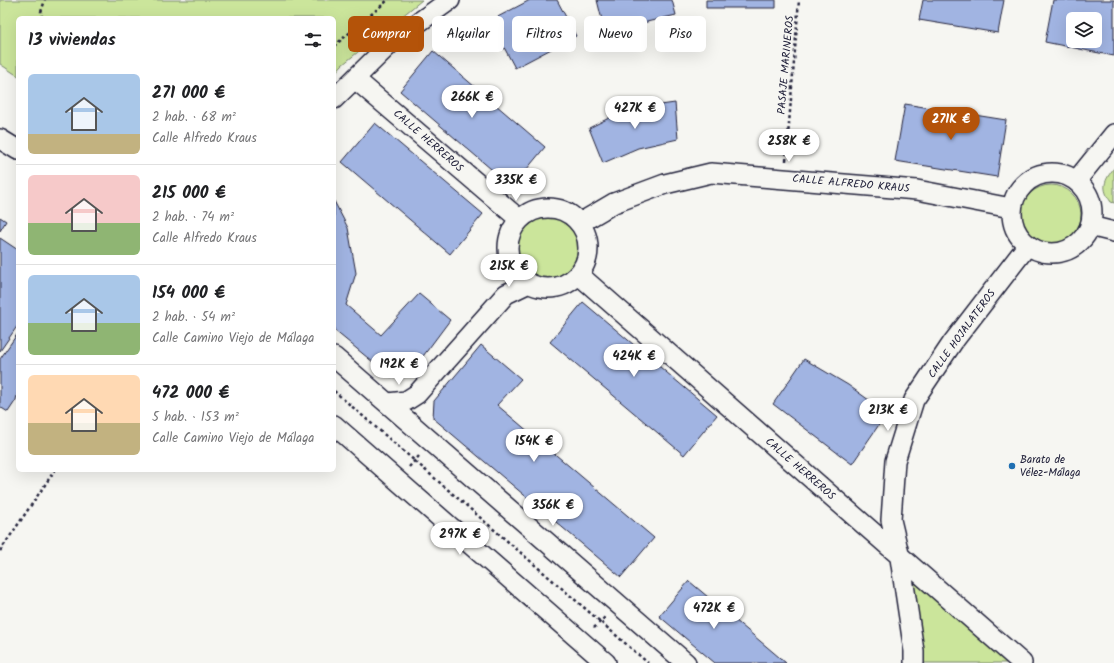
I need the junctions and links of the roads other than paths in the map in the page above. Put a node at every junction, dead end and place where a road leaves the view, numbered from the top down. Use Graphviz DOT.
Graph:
graph roads {
  1 [pos="450,0"];
  2 [pos="355,79"];
  3 [pos="336,97"];
  4 [pos="1114,134"];
  5 [pos="0,139"];
  6 [pos="16,149"];
  7 [pos="1076,181"];
  8 [pos="1011,208"];
  9 [pos="519,220"];
  10 [pos="580,223"];
  11 [pos="1090,226"];
  12 [pos="1114,232"];
  13 [pos="1027,246"];
  14 [pos="514,269"];
  15 [pos="578,274"];
  16 [pos="529,283"];
  17 [pos="506,294"];
  18 [pos="336,359"];
  19 [pos="417,394"];
  20 [pos="388,403"];
  21 [pos="336,427"];
  22 [pos="428,438"];
  23 [pos="900,558"];
  24 [pos="606,663"];
  25 [pos="686,663"];
  26 [pos="914,663"];
  27 [pos="1022,663"];
  1 -- 2 [label="street"];
  2 -- 3 [label="street"];
  2 -- 9 [label="street, CALLE HERREROS"];
  4 -- 7 [label="street"];
  5 -- 6 [label="street"];
  7 -- 8 [label="street"];
  7 -- 11 [label="street"];
  8 -- 10 [label="street, CALLE ALFREDO KRAUS"];
  8 -- 13 [label="street"];
  9 -- 10 [label="street"];
  9 -- 14 [label="street"];
  10 -- 15 [label="street"];
  11 -- 12 [label="street"];
  11 -- 13 [label="street"];
  13 -- 23 [label="street, CALLE HOJALATEROS"];
  14 -- 16 [label="street"];
  14 -- 17 [label="street"];
  15 -- 16 [label="street"];
  15 -- 23 [label="street, CALLE HERREROS"];
  16 -- 17 [label="street"];
  17 -- 19 [label="street"];
  18 -- 20 [label="street"];
  19 -- 20 [label="street"];
  19 -- 22 [label="street"];
  20 -- 22 [label="street"];
  21 -- 24 [label="street"];
  22 -- 25 [label="street"];
  23 -- 26 [label="street, CALLE HOJALATEROS"];
  23 -- 27 [label="street, CALLE HERREROS"];
}
